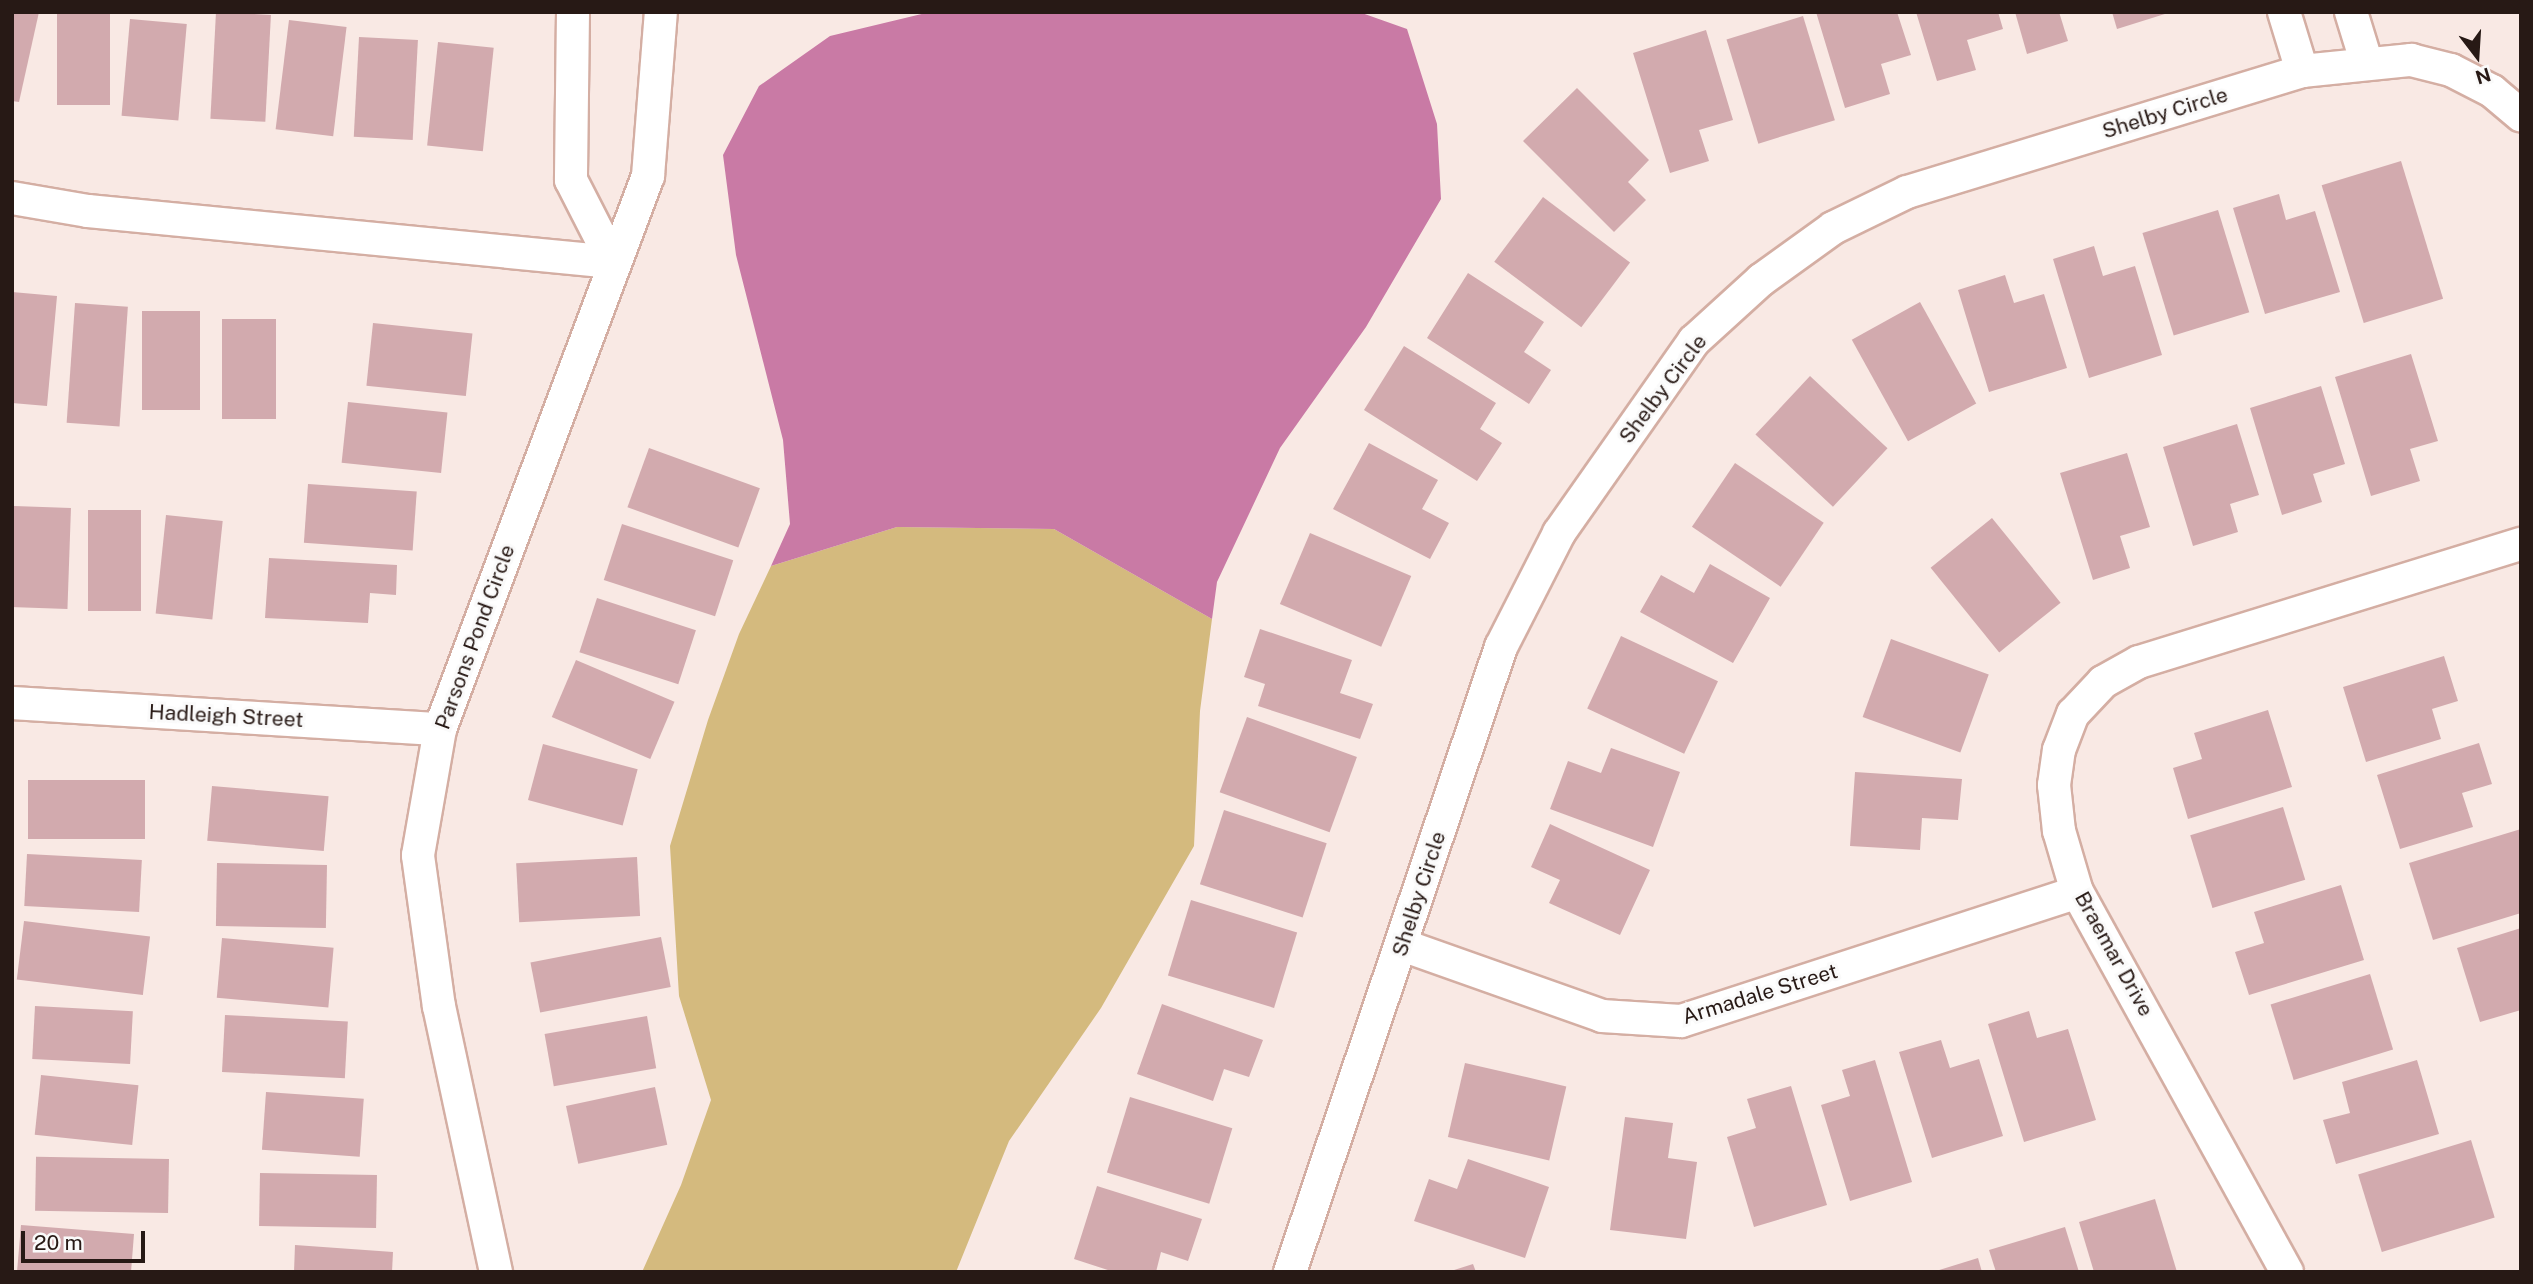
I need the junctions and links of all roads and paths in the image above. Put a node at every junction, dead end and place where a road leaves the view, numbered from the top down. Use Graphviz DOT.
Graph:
graph roads {
  1 [pos="573,12"];
  2 [pos="661,12"];
  3 [pos="2284,12"];
  4 [pos="2351,12"];
  5 [pos="2367,64"];
  6 [pos="2302,71"];
  7 [pos="2521,114"];
  8 [pos="12,198"];
  9 [pos="613,262"];
  10 [pos="2521,544"];
  11 [pos="12,703"];
  12 [pos="440,729"];
  13 [pos="2077,891"];
  14 [pos="1402,946"];
  15 [pos="496,1272"];
  16 [pos="1290,1272"];
  17 [pos="2287,1272"];
  1 -- 9 [label="street"];
  2 -- 9 [label="street, Parsons Pond Circle"];
  3 -- 6 [label="street"];
  4 -- 5 [label="street"];
  5 -- 6 [label="street, Shelby Circle"];
  5 -- 7 [label="street, Shelby Circle"];
  6 -- 14 [label="street, Shelby Circle"];
  8 -- 9 [label="street"];
  9 -- 12 [label="street, Parsons Pond Circle"];
  10 -- 13 [label="street, Braemar Drive"];
  11 -- 12 [label="street, Hadleigh Street"];
  12 -- 15 [label="street, Parsons Pond Circle"];
  13 -- 14 [label="street, Armadale Street"];
  13 -- 17 [label="street, Braemar Drive"];
  14 -- 16 [label="street, Shelby Circle"];
}
